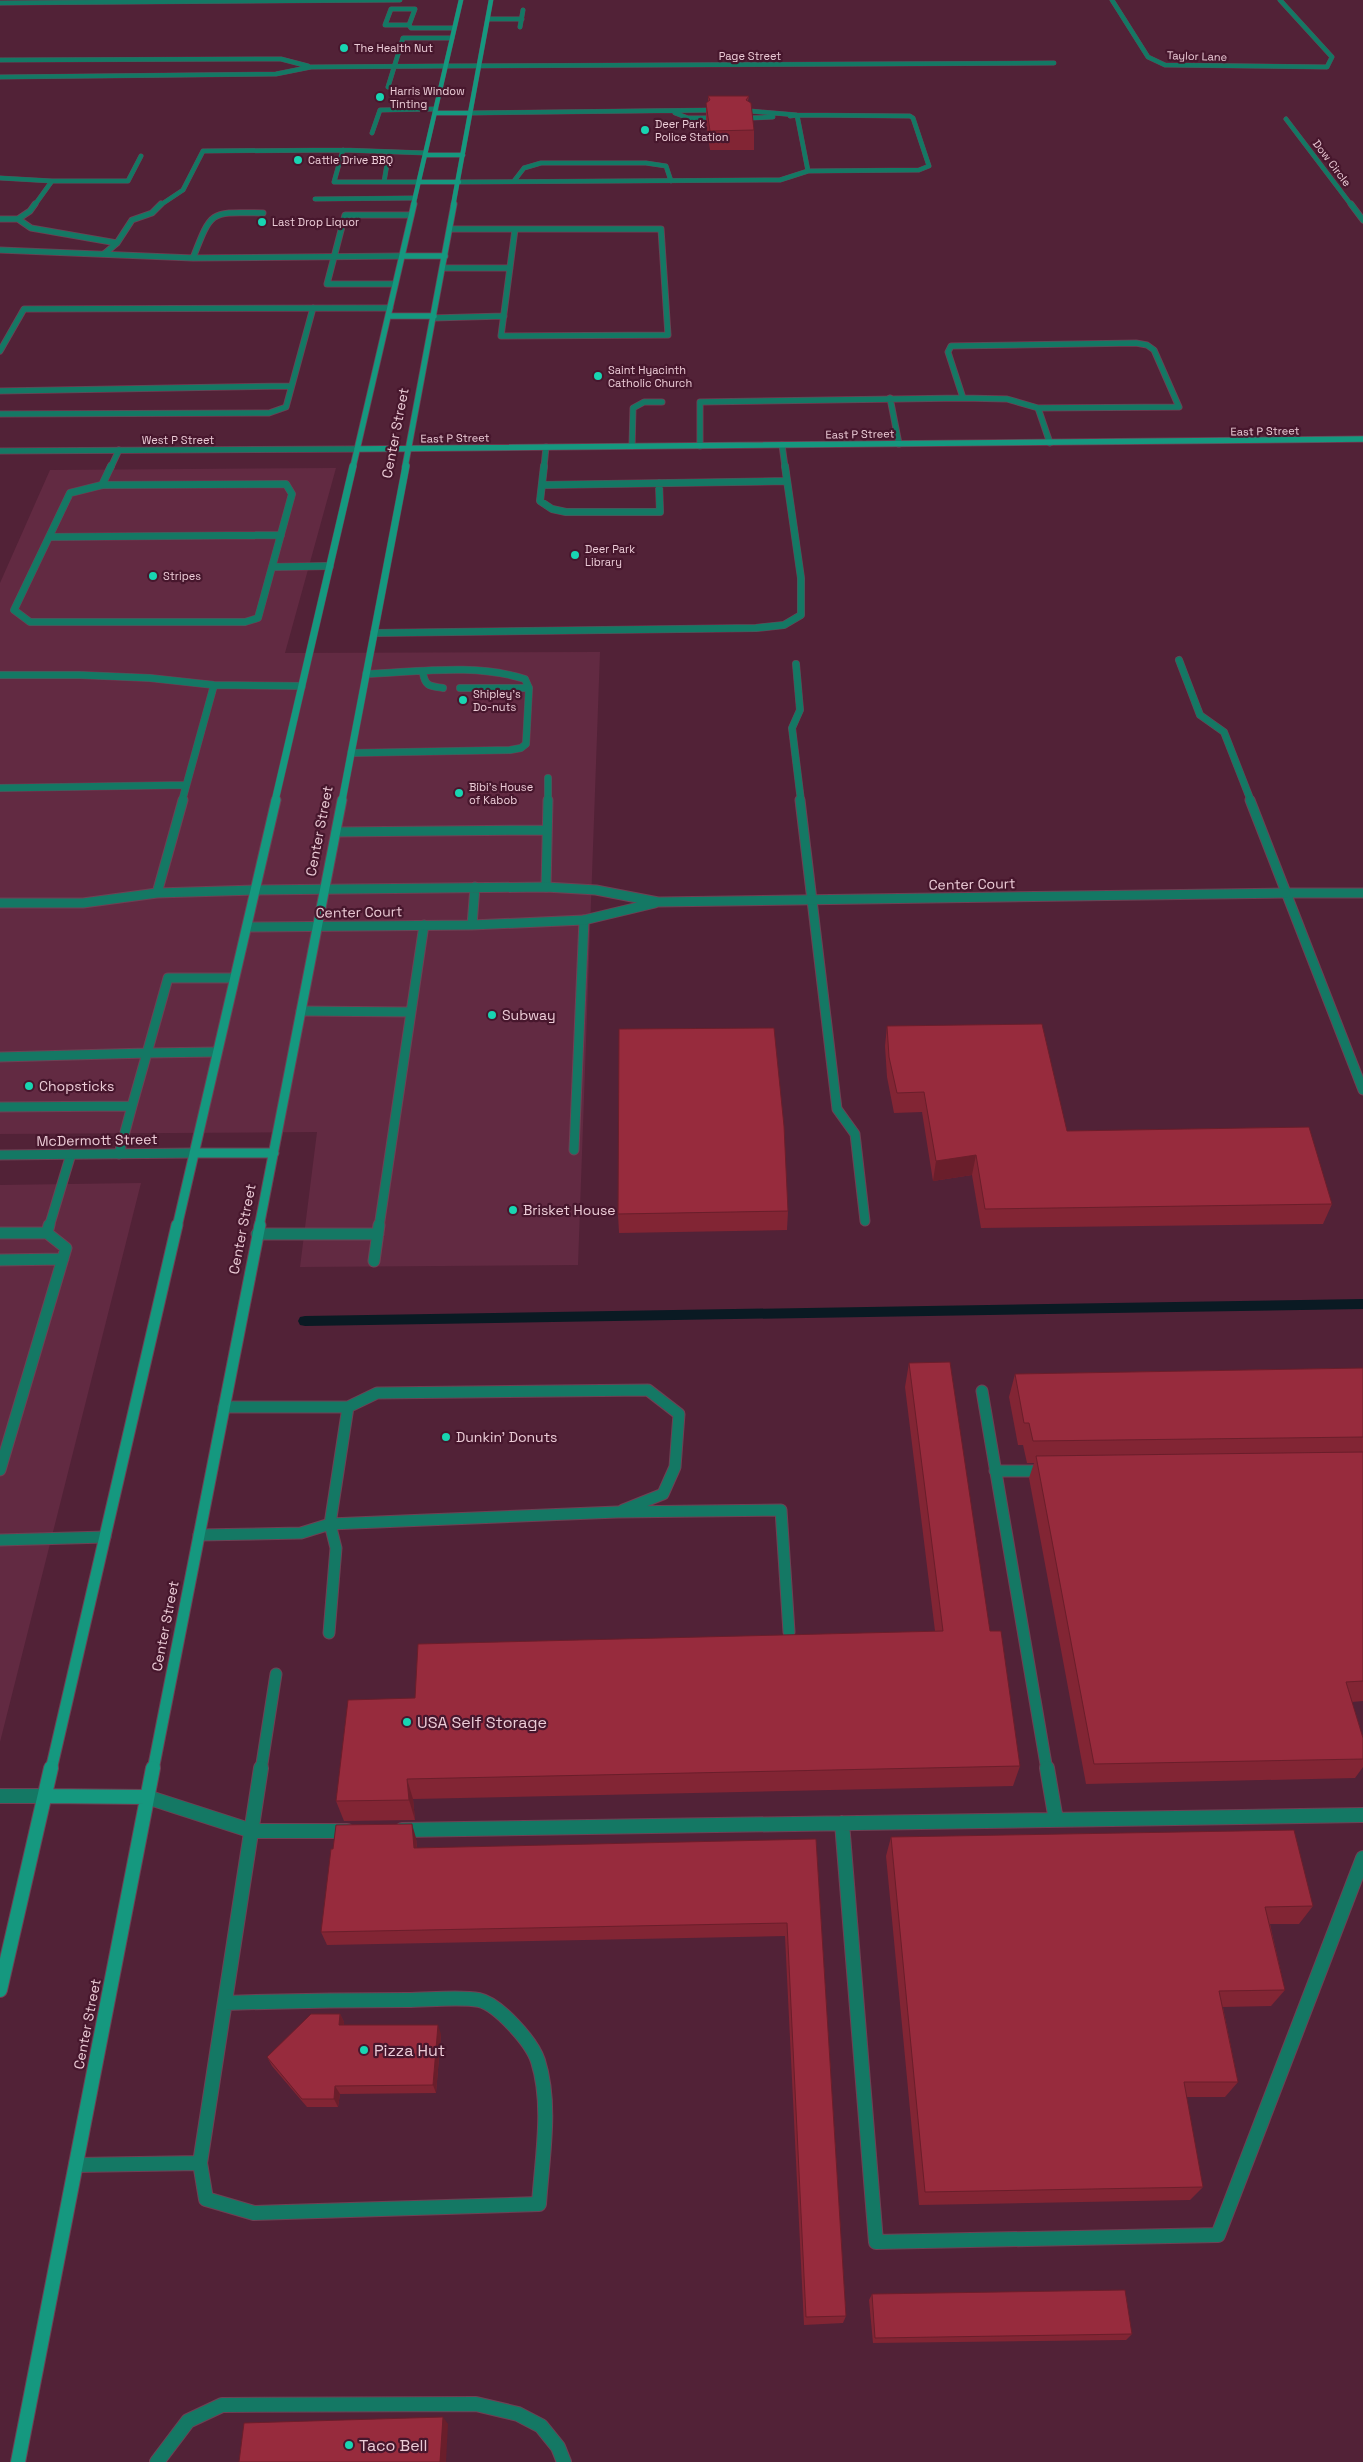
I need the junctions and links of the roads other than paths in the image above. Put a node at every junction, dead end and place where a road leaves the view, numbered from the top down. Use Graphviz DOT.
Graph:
graph roads {
  1 [pos="400,0"];
  2 [pos="461,0"];
  3 [pos="491,0"];
  4 [pos="1112,0"];
  5 [pos="1280,0"];
  6 [pos="0,3"];
  7 [pos="407,4"];
  8 [pos="404,9"];
  9 [pos="523,10"];
  10 [pos="488,19"];
  11 [pos="522,19"];
  12 [pos="409,26"];
  13 [pos="520,27"];
  14 [pos="454,28"];
  15 [pos="452,38"];
  16 [pos="0,60"];
  17 [pos="1054,63"];
  18 [pos="446,66"];
  19 [pos="478,66"];
  20 [pos="311,67"];
  21 [pos="394,67"];
  22 [pos="0,77"];
  23 [pos="388,87"];
  24 [pos="726,110"];
  25 [pos="735,110"];
  26 [pos="435,111"];
  27 [pos="670,111"];
  28 [pos="470,112"];
  29 [pos="797,115"];
  30 [pos="706,118"];
  31 [pos="750,118"];
  32 [pos="1286,119"];
  33 [pos="372,133"];
  34 [pos="343,150"];
  35 [pos="389,152"];
  36 [pos="425,154"];
  37 [pos="463,155"];
  38 [pos="141,156"];
  39 [pos="808,171"];
  40 [pos="0,178"];
  41 [pos="52,181"];
  42 [pos="514,181"];
  43 [pos="670,181"];
  44 [pos="384,182"];
  45 [pos="419,182"];
  46 [pos="458,182"];
  47 [pos="415,198"];
  48 [pos="315,199"];
  49 [pos="263,213"];
  50 [pos="412,215"];
  51 [pos="0,219"];
  52 [pos="18,219"];
  53 [pos="1363,220"];
  54 [pos="450,229"];
  55 [pos="515,229"];
  56 [pos="117,242"];
  57 [pos="0,250"];
  58 [pos="104,254"];
  59 [pos="402,256"];
  60 [pos="445,256"];
  61 [pos="333,257"];
  62 [pos="193,258"];
  63 [pos="443,268"];
  64 [pos="510,268"];
  65 [pos="395,284"];
  66 [pos="313,308"];
  67 [pos="390,308"];
  68 [pos="388,316"];
  69 [pos="504,316"];
  70 [pos="434,317"];
  71 [pos="0,352"];
  72 [pos="290,386"];
  73 [pos="0,391"];
  74 [pos="890,398"];
  75 [pos="964,398"];
  76 [pos="662,402"];
  77 [pos="691,402"];
  78 [pos="700,402"];
  79 [pos="1038,408"];
  80 [pos="0,414"];
  81 [pos="1363,439"];
  82 [pos="1050,442"];
  83 [pos="899,444"];
  84 [pos="782,445"];
  85 [pos="632,446"];
  86 [pos="700,446"];
  87 [pos="546,447"];
  88 [pos="357,448"];
  89 [pos="409,448"];
  90 [pos="118,450"];
  91 [pos="0,451"];
  92 [pos="787,481"];
  93 [pos="659,483"];
  94 [pos="542,484"];
  95 [pos="102,485"];
  96 [pos="281,535"];
  97 [pos="48,537"];
  98 [pos="272,566"];
  99 [pos="330,566"];
  100 [pos="374,633"];
  101 [pos="1179,660"];
  102 [pos="796,664"];
  103 [pos="423,673"];
  104 [pos="366,674"];
  105 [pos="0,675"];
  106 [pos="214,686"];
  107 [pos="302,686"];
  108 [pos="443,688"];
  109 [pos="460,688"];
  110 [pos="529,688"];
  111 [pos="351,753"];
  112 [pos="548,778"];
  113 [pos="186,785"];
  114 [pos="0,788"];
  115 [pos="547,830"];
  116 [pos="336,832"];
  117 [pos="475,887"];
  118 [pos="546,887"];
  119 [pos="324,889"];
  120 [pos="255,890"];
  121 [pos="157,893"];
  122 [pos="1363,893"];
  123 [pos="1286,894"];
  124 [pos="812,900"];
  125 [pos="658,902"];
  126 [pos="0,903"];
  127 [pos="584,920"];
  128 [pos="472,924"];
  129 [pos="424,925"];
  130 [pos="318,926"];
  131 [pos="246,927"];
  132 [pos="234,978"];
  133 [pos="301,1011"];
  134 [pos="411,1012"];
  135 [pos="217,1052"];
  136 [pos="147,1053"];
  137 [pos="0,1057"];
  138 [pos="1363,1090"];
  139 [pos="132,1106"];
  140 [pos="0,1107"];
  141 [pos="574,1150"];
  142 [pos="194,1153"];
  143 [pos="274,1153"];
  144 [pos="71,1154"];
  145 [pos="119,1154"];
  146 [pos="0,1155"];
  147 [pos="865,1221"];
  148 [pos="0,1233"];
  149 [pos="47,1233"];
  150 [pos="258,1234"];
  151 [pos="378,1234"];
  152 [pos="62,1259"];
  153 [pos="0,1260"];
  154 [pos="374,1261"];
  155 [pos="982,1391"];
  156 [pos="224,1408"];
  157 [pos="348,1408"];
  158 [pos="0,1470"];
  159 [pos="1055,1470"];
  160 [pos="995,1471"];
  161 [pos="617,1512"];
  162 [pos="330,1524"];
  163 [pos="199,1535"];
  164 [pos="105,1537"];
  165 [pos="0,1540"];
  166 [pos="789,1632"];
  167 [pos="329,1633"];
  168 [pos="276,1674"];
  169 [pos="0,1796"];
  170 [pos="45,1796"];
  171 [pos="148,1797"];
  172 [pos="1363,1815"];
  173 [pos="1056,1820"];
  174 [pos="842,1823"];
  175 [pos="390,1830"];
  176 [pos="252,1831"];
  177 [pos="361,1831"];
  178 [pos="1363,1858"];
  179 [pos="0,1990"];
  180 [pos="225,2003"];
  181 [pos="200,2163"];
  182 [pos="76,2165"];
  183 [pos="18,2462"];
  184 [pos="157,2462"];
  185 [pos="564,2462"];
  1 -- 6 [label="street"];
  2 -- 14 [label="main road"];
  3 -- 10 [label="main road, Center Street"];
  4 -- 5 [label="street, Taylor Lane"];
  7 -- 8 [label="street"];
  8 -- 12 [label="street"];
  8 -- 12 [label="street"];
  9 -- 11 [label="street"];
  10 -- 11 [label="street"];
  10 -- 19 [label="main road, Center Street"];
  11 -- 13 [label="street"];
  12 -- 14 [label="street"];
  14 -- 15 [label="main road"];
  15 -- 18 [label="main road"];
  15 -- 21 [label="street"];
  16 -- 20 [label="street"];
  17 -- 19 [label="street, Page Street"];
  18 -- 19 [label="street, Page Street"];
  18 -- 21 [label="street, Page Street"];
  18 -- 26 [label="main road"];
  19 -- 28 [label="main road, Center Street"];
  20 -- 21 [label="street, Page Street"];
  20 -- 22 [label="street"];
  21 -- 23 [label="street"];
  24 -- 27 [label="street"];
  25 -- 29 [label="street"];
  26 -- 28 [label="main road"];
  26 -- 33 [label="street"];
  26 -- 36 [label="main road"];
  27 -- 28 [label="street"];
  27 -- 30 [label="street"];
  28 -- 37 [label="main road, Center Street"];
  29 -- 31 [label="street"];
  29 -- 39 [label="street"];
  29 -- 39 [label="street"];
  32 -- 53 [label="street, Dow Circle"];
  34 -- 35 [label="street"];
  34 -- 44 [label="street"];
  34 -- 56 [label="street"];
  35 -- 36 [label="street"];
  35 -- 44 [label="street"];
  36 -- 37 [label="main road"];
  36 -- 45 [label="main road"];
  37 -- 46 [label="main road, Center Street"];
  38 -- 41 [label="street"];
  39 -- 43 [label="street"];
  40 -- 41 [label="street"];
  41 -- 52 [label="street"];
  42 -- 43 [label="street"];
  42 -- 43 [label="street"];
  42 -- 46 [label="street"];
  44 -- 45 [label="street"];
  45 -- 46 [label="main road"];
  45 -- 47 [label="main road"];
  46 -- 54 [label="main road, Center Street"];
  47 -- 48 [label="street"];
  47 -- 50 [label="main road"];
  49 -- 62 [label="street"];
  50 -- 59 [label="main road"];
  50 -- 61 [label="street"];
  51 -- 52 [label="street"];
  52 -- 56 [label="street"];
  54 -- 55 [label="street"];
  54 -- 60 [label="main road, Center Street"];
  55 -- 64 [label="street"];
  55 -- 69 [label="street"];
  56 -- 58 [label="street"];
  57 -- 58 [label="street"];
  58 -- 62 [label="street"];
  59 -- 60 [label="main road"];
  59 -- 61 [label="street"];
  59 -- 65 [label="main road"];
  60 -- 63 [label="main road, Center Street"];
  61 -- 62 [label="street"];
  61 -- 65 [label="street"];
  63 -- 64 [label="street"];
  63 -- 70 [label="main road, Center Street"];
  64 -- 69 [label="street"];
  65 -- 67 [label="main road"];
  66 -- 67 [label="street"];
  66 -- 71 [label="street"];
  66 -- 72 [label="street"];
  67 -- 68 [label="main road"];
  68 -- 70 [label="main road"];
  68 -- 88 [label="main road"];
  69 -- 70 [label="street"];
  70 -- 89 [label="main road, Center Street"];
  72 -- 73 [label="street"];
  72 -- 80 [label="street"];
  74 -- 75 [label="street"];
  74 -- 78 [label="street"];
  74 -- 83 [label="street"];
  75 -- 79 [label="street"];
  75 -- 79 [label="street"];
  76 -- 85 [label="street"];
  77 -- 78 [label="street"];
  78 -- 86 [label="street"];
  79 -- 82 [label="street"];
  81 -- 82 [label="main road, East P Street"];
  82 -- 83 [label="main road, East P Street"];
  83 -- 84 [label="main road, East P Street"];
  84 -- 86 [label="main road, East P Street"];
  84 -- 92 [label="street"];
  85 -- 86 [label="main road, East P Street"];
  85 -- 87 [label="main road, East P Street"];
  87 -- 89 [label="main road, East P Street"];
  87 -- 94 [label="street"];
  88 -- 89 [label="main road, East P Street"];
  88 -- 90 [label="street, West P Street"];
  88 -- 99 [label="main road"];
  89 -- 100 [label="main road, Center Street"];
  90 -- 91 [label="street, West P Street"];
  90 -- 95 [label="street"];
  92 -- 93 [label="street"];
  92 -- 100 [label="street"];
  93 -- 94 [label="street"];
  93 -- 94 [label="street"];
  95 -- 96 [label="street"];
  95 -- 97 [label="street"];
  96 -- 97 [label="street"];
  96 -- 98 [label="street"];
  97 -- 98 [label="street"];
  98 -- 99 [label="street"];
  99 -- 107 [label="main road"];
  100 -- 104 [label="main road, Center Street"];
  101 -- 123 [label="street"];
  102 -- 124 [label="street"];
  103 -- 104 [label="street"];
  103 -- 108 [label="street"];
  103 -- 110 [label="street"];
  104 -- 111 [label="main road, Center Street"];
  105 -- 106 [label="street"];
  106 -- 107 [label="street"];
  106 -- 113 [label="street"];
  107 -- 120 [label="main road"];
  109 -- 110 [label="street"];
  110 -- 111 [label="street"];
  111 -- 116 [label="main road, Center Street"];
  112 -- 115 [label="street"];
  113 -- 114 [label="street"];
  113 -- 121 [label="street"];
  115 -- 116 [label="street"];
  115 -- 118 [label="street"];
  116 -- 119 [label="main road, Center Street"];
  117 -- 118 [label="street, Center Court"];
  117 -- 119 [label="street, Center Court"];
  117 -- 128 [label="street"];
  118 -- 125 [label="street, Center Court"];
  119 -- 120 [label="street, Center Court"];
  119 -- 130 [label="main road, Center Street"];
  120 -- 121 [label="street, Center Court"];
  120 -- 131 [label="main road"];
  121 -- 126 [label="street, Center Court"];
  122 -- 123 [label="street, Center Court"];
  123 -- 124 [label="street, Center Court"];
  123 -- 138 [label="street"];
  124 -- 125 [label="street, Center Court"];
  124 -- 147 [label="street"];
  125 -- 127 [label="street, Center Court"];
  127 -- 128 [label="street, Center Court"];
  127 -- 141 [label="street"];
  128 -- 129 [label="street, Center Court"];
  129 -- 130 [label="street, Center Court"];
  129 -- 134 [label="street"];
  130 -- 131 [label="street, Center Court"];
  130 -- 133 [label="main road, Center Street"];
  131 -- 132 [label="main road"];
  132 -- 135 [label="main road"];
  132 -- 136 [label="street"];
  133 -- 134 [label="street"];
  133 -- 143 [label="main road, Center Street"];
  134 -- 151 [label="street"];
  135 -- 136 [label="street"];
  135 -- 142 [label="main road"];
  136 -- 137 [label="street"];
  136 -- 139 [label="street"];
  139 -- 140 [label="street"];
  139 -- 145 [label="street"];
  142 -- 143 [label="main road"];
  142 -- 145 [label="street, McDermott Street"];
  142 -- 164 [label="main road"];
  143 -- 150 [label="main road, Center Street"];
  144 -- 145 [label="street, McDermott Street"];
  144 -- 146 [label="street, McDermott Street"];
  144 -- 149 [label="street"];
  148 -- 149 [label="street"];
  149 -- 152 [label="street"];
  150 -- 151 [label="street"];
  150 -- 156 [label="main road, Center Street"];
  151 -- 154 [label="street"];
  152 -- 153 [label="street"];
  152 -- 158 [label="street"];
  155 -- 160 [label="street"];
  156 -- 157 [label="street"];
  156 -- 163 [label="main road, Center Street"];
  157 -- 161 [label="street"];
  157 -- 162 [label="street"];
  159 -- 160 [label="street"];
  160 -- 173 [label="street"];
  161 -- 162 [label="street"];
  161 -- 166 [label="street"];
  162 -- 163 [label="street"];
  162 -- 167 [label="street"];
  163 -- 171 [label="main road, Center Street"];
  164 -- 165 [label="street"];
  164 -- 170 [label="main road"];
  168 -- 176 [label="street"];
  169 -- 170 [label="street"];
  170 -- 171 [label="main road"];
  170 -- 179 [label="main road"];
  171 -- 176 [label="street"];
  171 -- 182 [label="main road, Center Street"];
  172 -- 173 [label="street"];
  173 -- 174 [label="street"];
  174 -- 175 [label="street"];
  174 -- 178 [label="street"];
  176 -- 177 [label="street"];
  176 -- 180 [label="street"];
  180 -- 181 [label="street"];
  180 -- 181 [label="street"];
  181 -- 182 [label="street"];
  182 -- 183 [label="main road, Center Street"];
  184 -- 185 [label="street"];
}
